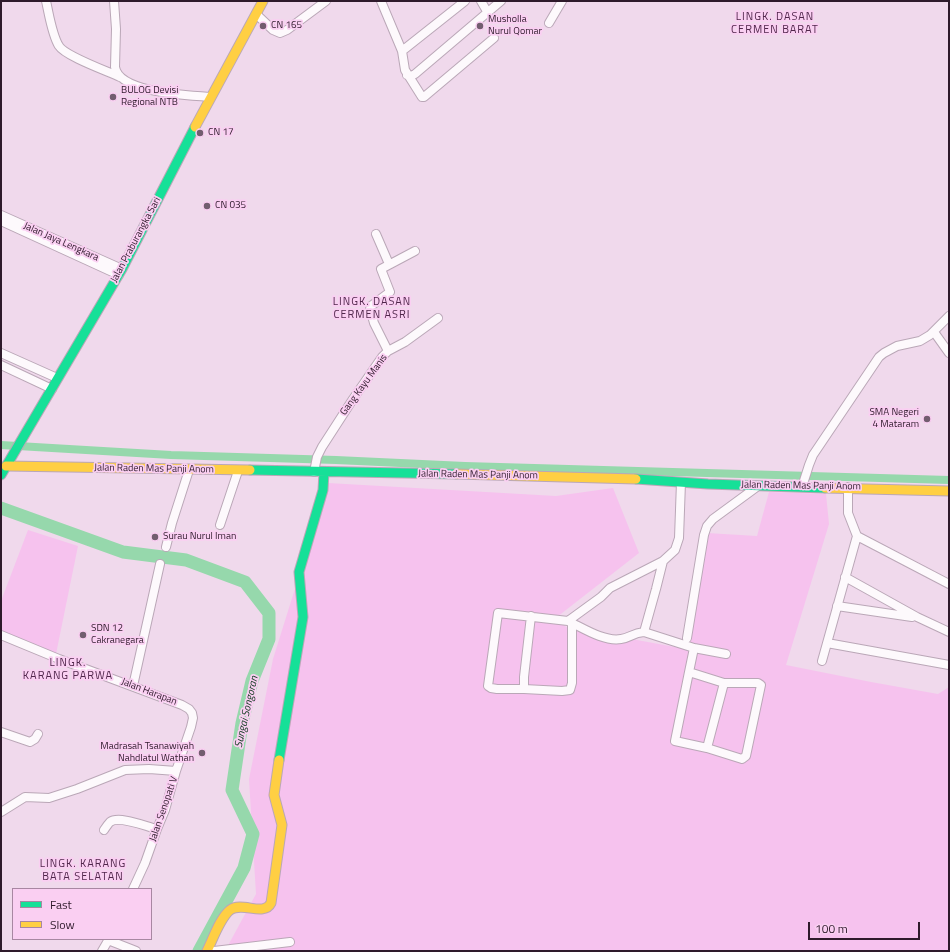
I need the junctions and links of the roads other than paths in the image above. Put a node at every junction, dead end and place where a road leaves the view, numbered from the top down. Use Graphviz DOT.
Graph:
graph roads {
  1 [pos="46,1"];
  2 [pos="114,1"];
  3 [pos="263,1"];
  4 [pos="326,1"];
  5 [pos="381,1"];
  6 [pos="465,1"];
  7 [pos="481,1"];
  8 [pos="502,1"];
  9 [pos="562,1"];
  10 [pos="488,13"];
  11 [pos="256,14"];
  12 [pos="549,23"];
  13 [pos="494,38"];
  14 [pos="402,51"];
  15 [pos="408,75"];
  16 [pos="120,77"];
  17 [pos="210,97"];
  18 [pos="1,215"];
  19 [pos="1,221"];
  20 [pos="376,234"];
  21 [pos="415,250"];
  22 [pos="389,264"];
  23 [pos="120,272"];
  24 [pos="949,316"];
  25 [pos="438,318"];
  26 [pos="934,332"];
  27 [pos="388,351"];
  28 [pos="949,353"];
  29 [pos="1,354"];
  30 [pos="1,365"];
  31 [pos="57,378"];
  32 [pos="52,389"];
  33 [pos="315,464"];
  34 [pos="6,466"];
  35 [pos="189,470"];
  36 [pos="238,471"];
  37 [pos="324,472"];
  38 [pos="1,475"];
  39 [pos="681,482"];
  40 [pos="803,484"];
  41 [pos="758,485"];
  42 [pos="848,487"];
  43 [pos="949,491"];
  44 [pos="220,525"];
  45 [pos="857,536"];
  46 [pos="166,547"];
  47 [pos="663,561"];
  48 [pos="160,564"];
  49 [pos="845,577"];
  50 [pos="949,584"];
  51 [pos="837,606"];
  52 [pos="531,616"];
  53 [pos="917,618"];
  54 [pos="570,622"];
  55 [pos="644,632"];
  56 [pos="949,632"];
  57 [pos="1,635"];
  58 [pos="687,638"];
  59 [pos="827,643"];
  60 [pos="694,648"];
  61 [pos="726,654"];
  62 [pos="822,661"];
  63 [pos="949,665"];
  64 [pos="689,672"];
  65 [pos="724,683"];
  66 [pos="133,686"];
  67 [pos="524,688"];
  68 [pos="191,727"];
  69 [pos="1,732"];
  70 [pos="38,734"];
  71 [pos="707,748"];
  72 [pos="176,771"];
  73 [pos="1,812"];
  74 [pos="157,829"];
  75 [pos="104,830"];
  76 [pos="133,888"];
  77 [pos="108,940"];
  78 [pos="111,940"];
  79 [pos="290,942"];
  80 [pos="102,951"];
  81 [pos="136,951"];
  82 [pos="207,951"];
  83 [pos="214,951"];
  1 -- 16 [label="street"];
  2 -- 16 [label="street"];
  3 -- 11 [label="street, Jalan Praburangka Sari"];
  4 -- 11 [label="street"];
  5 -- 14 [label="street"];
  6 -- 14 [label="street"];
  7 -- 10 [label="street"];
  8 -- 10 [label="street"];
  9 -- 12 [label="street"];
  10 -- 15 [label="street"];
  11 -- 17 [label="street, Jalan Praburangka Sari"];
  13 -- 15 [label="street"];
  14 -- 15 [label="street"];
  16 -- 17 [label="street"];
  17 -- 23 [label="street, Jalan Praburangka Sari"];
  18 -- 23 [label="street, Jalan Jaya Lengkara"];
  19 -- 23 [label="street, Jalan Jaya Lengkara"];
  20 -- 22 [label="street"];
  21 -- 22 [label="street"];
  22 -- 27 [label="street"];
  23 -- 31 [label="street, Jalan Praburangka Sari"];
  24 -- 26 [label="street"];
  25 -- 27 [label="street, Gang Kayu Manis"];
  26 -- 28 [label="street"];
  26 -- 40 [label="street"];
  27 -- 33 [label="street, Gang Kayu Manis"];
  29 -- 31 [label="street"];
  30 -- 32 [label="street"];
  31 -- 32 [label="street, Jalan Praburangka Sari"];
  32 -- 34 [label="street, Jalan Praburangka Sari"];
  33 -- 36 [label="street, Jalan Raden Mas Panji Anom"];
  33 -- 37 [label="street, Jalan Raden Mas Panji Anom"];
  34 -- 35 [label="street, Jalan Raden Mas Panji Anom"];
  34 -- 38 [label="street, Jalan Praburangka Sari"];
  35 -- 36 [label="street, Jalan Raden Mas Panji Anom"];
  35 -- 46 [label="street"];
  36 -- 44 [label="street"];
  37 -- 39 [label="street, Jalan Raden Mas Panji Anom"];
  37 -- 82 [label="street"];
  39 -- 41 [label="street, Jalan Raden Mas Panji Anom"];
  39 -- 47 [label="street"];
  40 -- 41 [label="street, Jalan Raden Mas Panji Anom"];
  40 -- 42 [label="street, Jalan Raden Mas Panji Anom"];
  41 -- 58 [label="street"];
  42 -- 43 [label="street, Jalan Raden Mas Panji Anom"];
  42 -- 45 [label="street"];
  45 -- 49 [label="street"];
  45 -- 50 [label="street"];
  47 -- 54 [label="street"];
  47 -- 55 [label="street"];
  48 -- 66 [label="street"];
  49 -- 51 [label="street"];
  49 -- 53 [label="street"];
  51 -- 53 [label="street"];
  51 -- 59 [label="street"];
  52 -- 54 [label="street"];
  52 -- 67 [label="street"];
  52 -- 67 [label="street"];
  53 -- 56 [label="street"];
  54 -- 55 [label="street"];
  54 -- 67 [label="street"];
  55 -- 60 [label="street"];
  57 -- 66 [label="street, Jalan Harapan"];
  59 -- 62 [label="street"];
  59 -- 63 [label="street"];
  60 -- 61 [label="street"];
  60 -- 64 [label="street"];
  64 -- 65 [label="street"];
  64 -- 71 [label="street"];
  65 -- 71 [label="street"];
  65 -- 71 [label="street"];
  66 -- 68 [label="street, Jalan Harapan"];
  68 -- 72 [label="street, Jalan Senopati V"];
  69 -- 70 [label="street"];
  72 -- 73 [label="street"];
  72 -- 74 [label="street, Jalan Senopati V"];
  74 -- 75 [label="street"];
  74 -- 76 [label="street, Jalan Senopati V"];
  77 -- 80 [label="street"];
  78 -- 81 [label="street"];
  79 -- 83 [label="street"];
}
